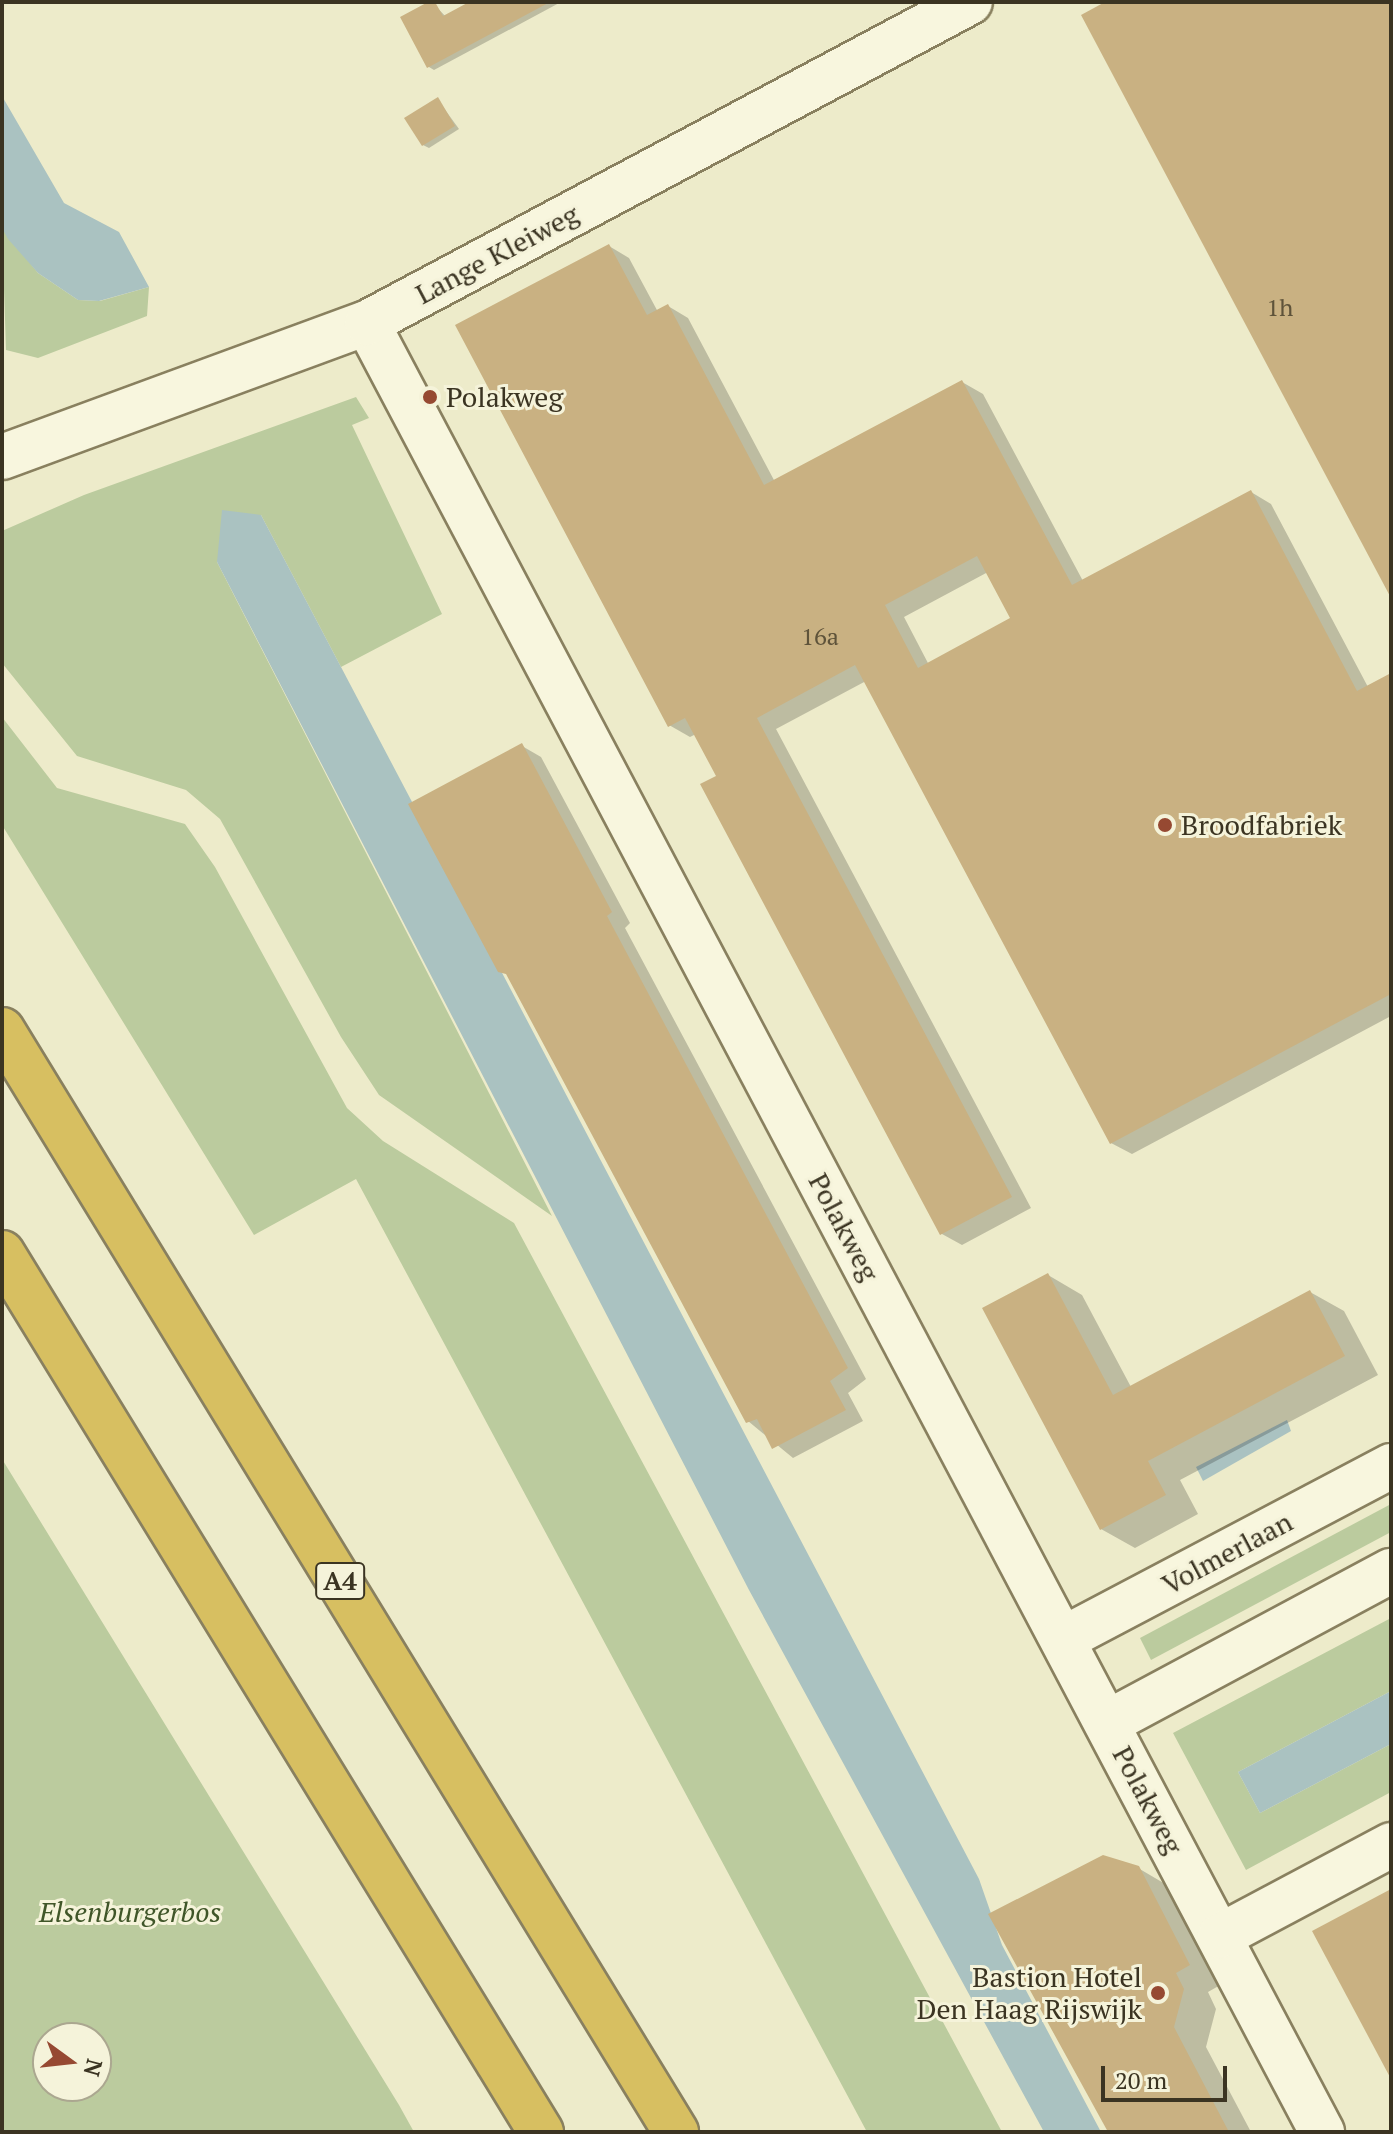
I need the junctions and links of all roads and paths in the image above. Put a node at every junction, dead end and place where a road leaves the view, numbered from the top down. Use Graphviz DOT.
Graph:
graph roads {
  1 [pos="970,2"];
  2 [pos="367,323"];
  3 [pos="2,457"];
  4 [pos="2,1030"];
  5 [pos="2,1253"];
  6 [pos="1391,1466"];
  7 [pos="1391,1571"];
  8 [pos="1063,1639"];
  9 [pos="1107,1723"];
  10 [pos="1391,1845"];
  11 [pos="1220,1936"];
  12 [pos="541,2132"];
  13 [pos="676,2132"];
  14 [pos="1322,2132"];
  1 -- 2 [label="street, Lange Kleiweg"];
  2 -- 3 [label="street, Lange Kleiweg"];
  2 -- 8 [label="street, Polakweg"];
  4 -- 13 [label="highway, A4"];
  5 -- 12 [label="highway"];
  6 -- 8 [label="street, Volmerlaan"];
  7 -- 9 [label="street"];
  8 -- 9 [label="street, Polakweg"];
  9 -- 11 [label="street, Polakweg"];
  10 -- 11 [label="street"];
  11 -- 14 [label="street, Polakweg"];
}
